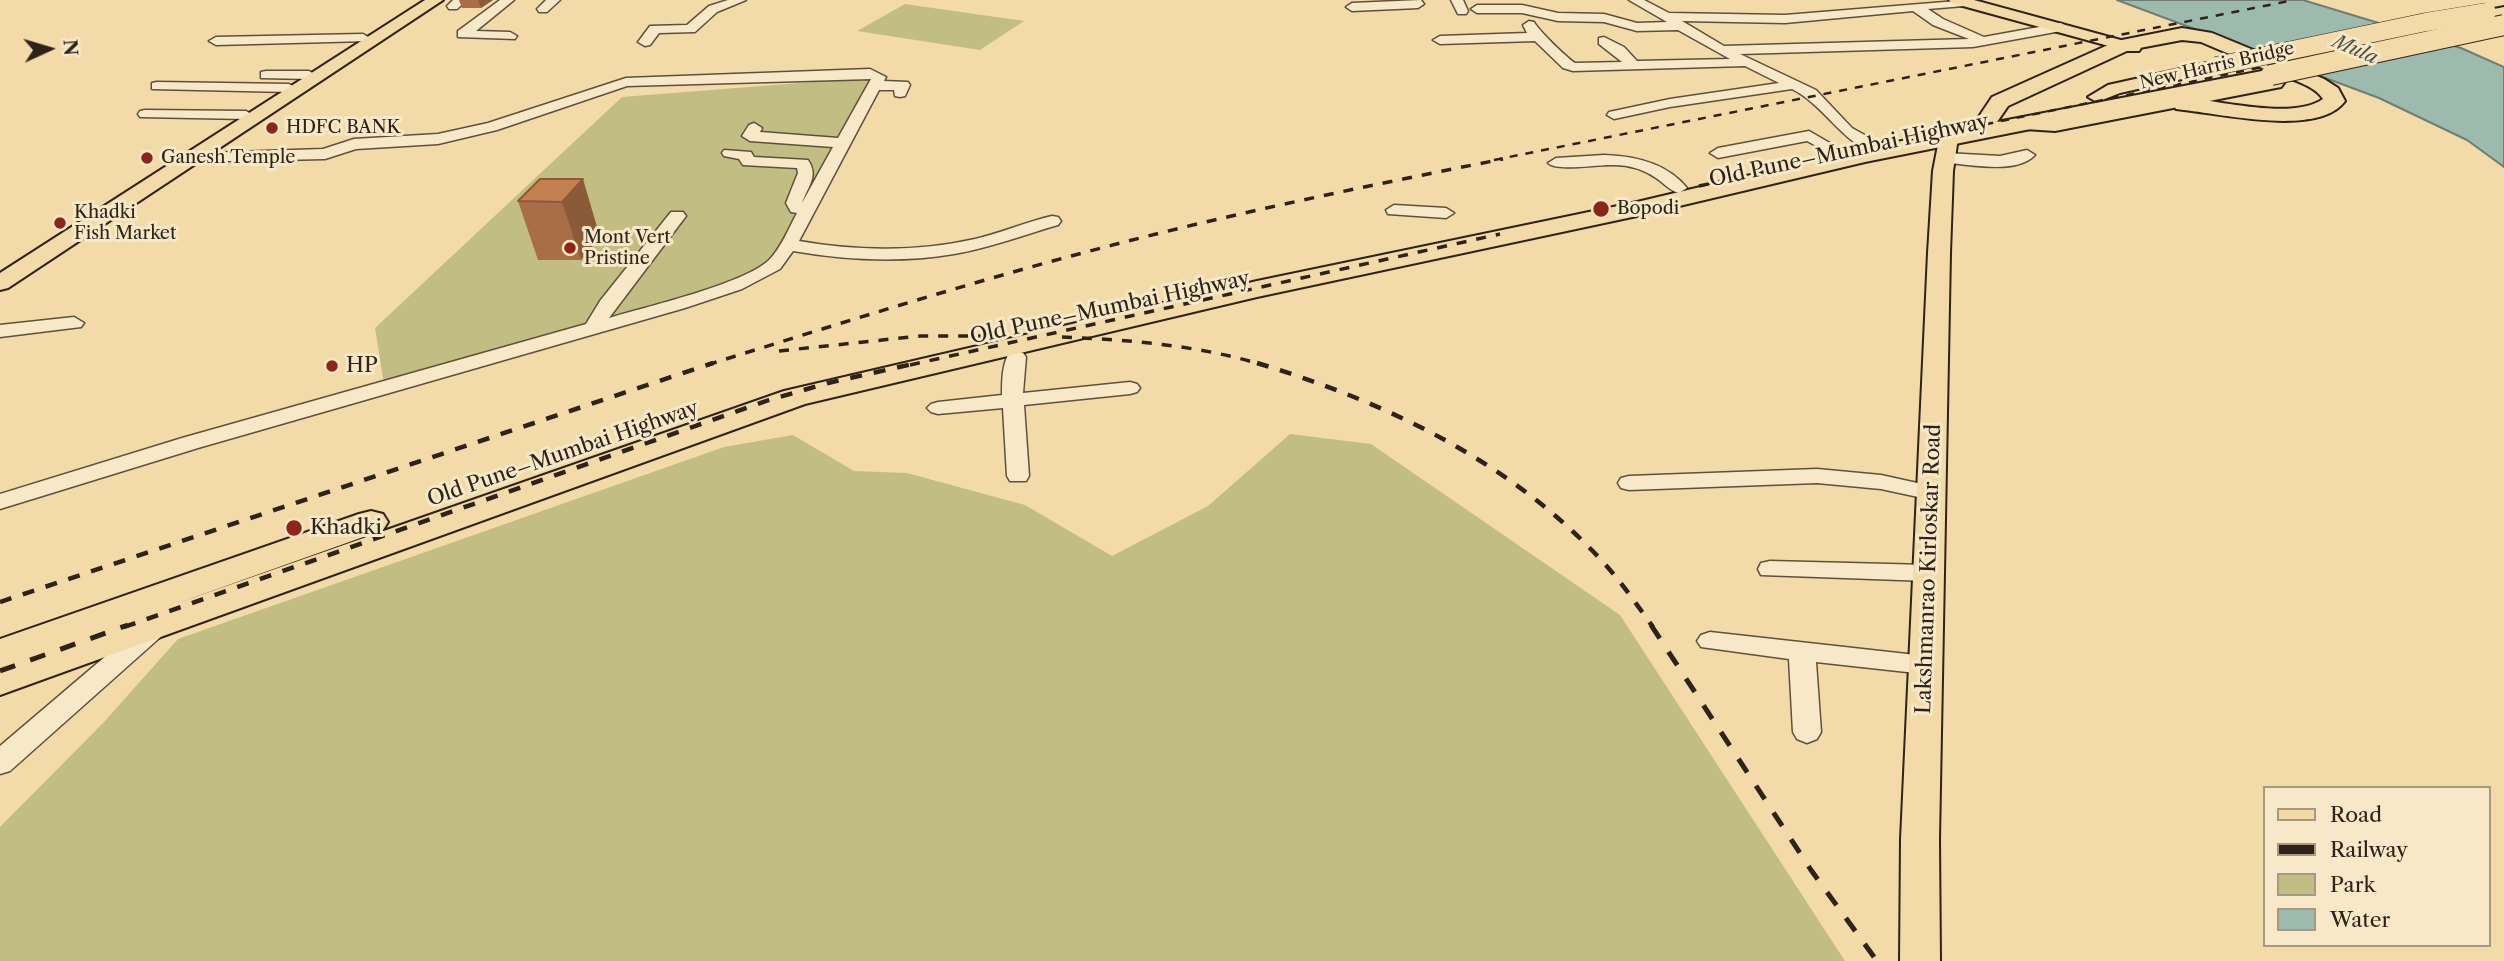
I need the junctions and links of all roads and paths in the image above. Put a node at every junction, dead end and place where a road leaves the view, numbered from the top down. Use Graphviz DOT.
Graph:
graph roads {
  1 [pos="424,0"];
  2 [pos="508,0"];
  3 [pos="554,0"];
  4 [pos="1415,0"];
  5 [pos="1635,0"];
  6 [pos="1851,0"];
  7 [pos="742,1"];
  8 [pos="1964,1"];
  9 [pos="450,2"];
  10 [pos="1722,2"];
  11 [pos="1527,5"];
  12 [pos="1352,7"];
  13 [pos="1916,7"];
  14 [pos="543,9"];
  15 [pos="1861,12"];
  16 [pos="1667,17"];
  17 [pos="1712,18"];
  18 [pos="1480,19"];
  19 [pos="2497,19"];
  20 [pos="306,26"];
  21 [pos="1681,26"];
  22 [pos="2061,27"];
  23 [pos="510,36"];
  24 [pos="1536,37"];
  25 [pos="363,38"];
  26 [pos="1819,38"];
  27 [pos="290,39"];
  28 [pos="1440,40"];
  29 [pos="216,41"];
  30 [pos="1604,41"];
  31 [pos="645,42"];
  32 [pos="1983,42"];
  33 [pos="2130,47"];
  34 [pos="1721,50"];
  35 [pos="277,53"];
  36 [pos="1745,61"];
  37 [pos="1636,64"];
  38 [pos="1723,76"];
  39 [pos="196,78"];
  40 [pos="2273,79"];
  41 [pos="301,81"];
  42 [pos="1794,85"];
  43 [pos="157,86"];
  44 [pos="874,86"];
  45 [pos="2234,91"];
  46 [pos="900,93"];
  47 [pos="2014,95"];
  48 [pos="2097,97"];
  49 [pos="2170,103"];
  50 [pos="246,115"];
  51 [pos="1614,115"];
  52 [pos="2031,116"];
  53 [pos="1989,125"];
  54 [pos="754,128"];
  55 [pos="225,129"];
  56 [pos="843,143"];
  57 [pos="1877,149"];
  58 [pos="1944,151"];
  59 [pos="730,153"];
  60 [pos="1718,153"];
  61 [pos="1839,153"];
  62 [pos="2027,155"];
  63 [pos="188,157"];
  64 [pos="1556,163"];
  65 [pos="1679,188"];
  66 [pos="809,209"];
  67 [pos="1394,210"];
  68 [pos="677,216"];
  69 [pos="1052,221"];
  70 [pos="1444,224"];
  71 [pos="788,245"];
  72 [pos="0,274"];
  73 [pos="0,283"];
  74 [pos="74,323"];
  75 [pos="593,329"];
  76 [pos="1050,329"];
  77 [pos="0,331"];
  78 [pos="1005,353"];
  79 [pos="1130,388"];
  80 [pos="1014,400"];
  81 [pos="939,408"];
  82 [pos="1018,476"];
  83 [pos="1629,483"];
  84 [pos="1931,493"];
  85 [pos="0,502"];
  86 [pos="1770,569"];
  87 [pos="1928,573"];
  88 [pos="159,610"];
  89 [pos="1710,641"];
  90 [pos="1802,652"];
  91 [pos="0,653"];
  92 [pos="1925,665"];
  93 [pos="0,681"];
  94 [pos="1807,732"];
  95 [pos="0,763"];
  96 [pos="1920,961"];
  1 -- 25 [label="main road"];
  2 -- 23 [label="street"];
  3 -- 14 [label="street"];
  4 -- 12 [label="street"];
  5 -- 16 [label="street"];
  6 -- 15 [label="street"];
  7 -- 31 [label="street"];
  8 -- 13 [label="street"];
  8 -- 22 [label="main road"];
  8 -- 33 [label="main road"];
  9 -- 41 [label="main road"];
  10 -- 17 [label="street"];
  11 -- 18 [label="street"];
  11 -- 21 [label="street"];
  11 -- 24 [label="street"];
  13 -- 15 [label="street"];
  13 -- 32 [label="street"];
  15 -- 26 [label="street"];
  16 -- 17 [label="street"];
  16 -- 21 [label="street"];
  17 -- 26 [label="street"];
  18 -- 24 [label="street"];
  18 -- 28 [label="street"];
  19 -- 40 [label="highway, Old Pune–Mumbai Highway, bridge"];
  19 -- 48 [label="highway, Old Pune–Mumbai Highway, bridge"];
  19 -- 48 [label="main road, New Harris Bridge, bridge"];
  20 -- 27 [label="street"];
  21 -- 34 [label="street"];
  22 -- 32 [label="street"];
  22 -- 33 [label="main road"];
  24 -- 37 [label="street"];
  25 -- 27 [label="street"];
  25 -- 41 [label="main road"];
  26 -- 32 [label="street"];
  26 -- 34 [label="street"];
  26 -- 36 [label="street"];
  27 -- 29 [label="street"];
  27 -- 35 [label="street"];
  30 -- 37 [label="street"];
  33 -- 45 [label="highway"];
  33 -- 47 [label="highway"];
  33 -- 49 [label="highway"];
  34 -- 36 [label="street"];
  36 -- 37 [label="street"];
  36 -- 42 [label="street"];
  37 -- 38 [label="street"];
  39 -- 41 [label="street"];
  40 -- 45 [label="main road, New Harris Bridge"];
  40 -- 52 [label="highway, Old Pune–Mumbai Highway"];
  41 -- 43 [label="street"];
  41 -- 50 [label="main road"];
  41 -- 63 [label="main road"];
  42 -- 51 [label="street"];
  42 -- 57 [label="street"];
  44 -- 46 [label="street"];
  44 -- 56 [label="street"];
  44 -- 63 [label="street"];
  45 -- 49 [label="main road, New Harris Bridge"];
  47 -- 52 [label="highway"];
  47 -- 53 [label="highway"];
  48 -- 52 [label="highway, Old Pune–Mumbai Highway"];
  49 -- 52 [label="main road, New Harris Bridge"];
  50 -- 55 [label="main road"];
  50 -- 55 [label="street"];
  52 -- 53 [label="highway, Old Pune–Mumbai Highway"];
  53 -- 58 [label="highway, Old Pune–Mumbai Highway"];
  54 -- 56 [label="street"];
  55 -- 63 [label="main road"];
  56 -- 66 [label="street"];
  57 -- 58 [label="highway, Old Pune–Mumbai Highway"];
  57 -- 61 [label="highway, Old Pune–Mumbai Highway"];
  57 -- 70 [label="highway"];
  58 -- 62 [label="street"];
  58 -- 84 [label="main road, Lakshmanrao Kirloskar Road"];
  59 -- 66 [label="street"];
  60 -- 61 [label="street"];
  61 -- 65 [label="highway, Old Pune–Mumbai Highway"];
  63 -- 72 [label="main road"];
  63 -- 73 [label="main road"];
  64 -- 65 [label="street"];
  65 -- 70 [label="highway, Old Pune–Mumbai Highway"];
  66 -- 71 [label="street"];
  67 -- 70 [label="street"];
  68 -- 75 [label="street"];
  69 -- 71 [label="street"];
  70 -- 76 [label="highway, Old Pune–Mumbai Highway"];
  71 -- 75 [label="street"];
  74 -- 77 [label="street"];
  75 -- 85 [label="street"];
  76 -- 78 [label="highway, Old Pune–Mumbai Highway"];
  76 -- 88 [label="highway, Old Pune–Mumbai Highway"];
  78 -- 80 [label="street"];
  78 -- 88 [label="highway, Old Pune–Mumbai Highway"];
  79 -- 80 [label="street"];
  80 -- 81 [label="street"];
  80 -- 82 [label="street"];
  83 -- 84 [label="street"];
  84 -- 87 [label="main road, Lakshmanrao Kirloskar Road"];
  86 -- 87 [label="street"];
  87 -- 92 [label="main road, Lakshmanrao Kirloskar Road"];
  88 -- 91 [label="highway, Old Pune–Mumbai Highway"];
  88 -- 93 [label="highway, Old Pune–Mumbai Highway"];
  88 -- 95 [label="street"];
  89 -- 90 [label="street"];
  90 -- 92 [label="street"];
  90 -- 94 [label="street"];
  92 -- 96 [label="main road, Lakshmanrao Kirloskar Road"];
}
